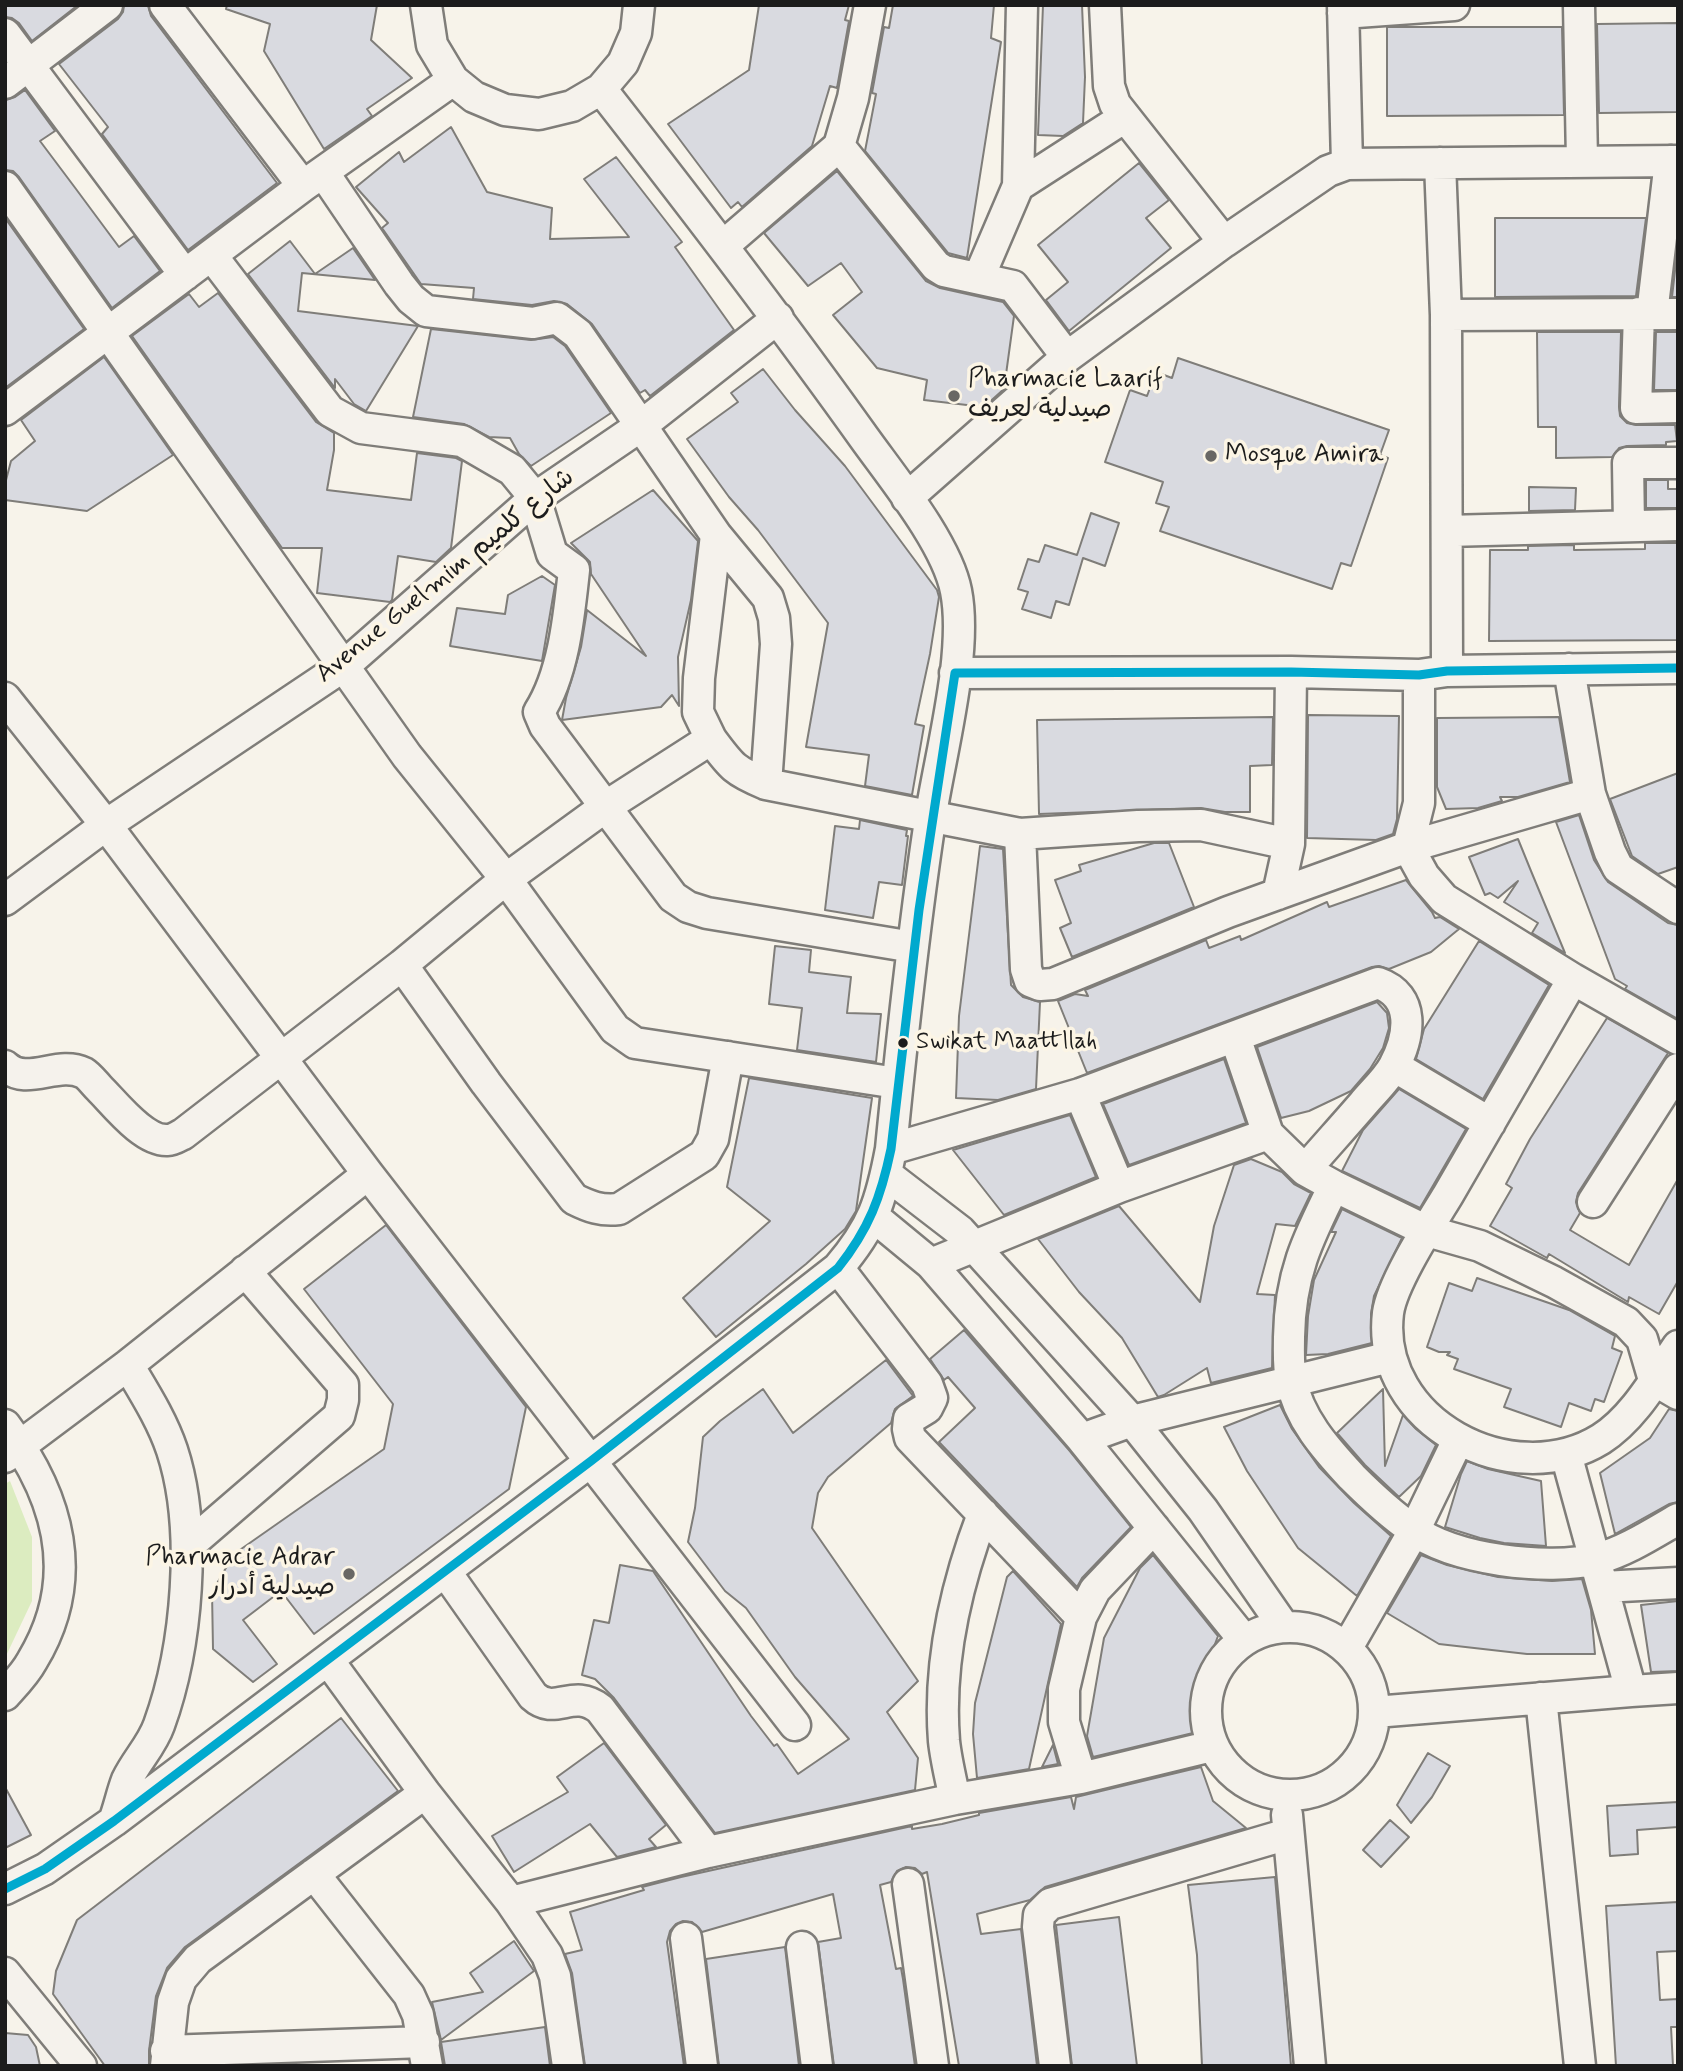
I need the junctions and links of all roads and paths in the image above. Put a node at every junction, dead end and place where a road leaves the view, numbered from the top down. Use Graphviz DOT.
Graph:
graph roads {
  1 [pos="107,5"];
  2 [pos="165,5"];
  3 [pos="426,5"];
  4 [pos="639,5"];
  5 [pos="870,5"];
  6 [pos="1022,5"];
  7 [pos="1105,5"];
  8 [pos="1454,5"];
  9 [pos="1579,5"];
  10 [pos="1343,9"];
  11 [pos="5,34"];
  12 [pos="29,64"];
  13 [pos="453,80"];
  14 [pos="5,83"];
  15 [pos="601,89"];
  16 [pos="1125,117"];
  17 [pos="839,146"];
  18 [pos="1582,161"];
  19 [pos="1674,161"];
  20 [pos="1440,163"];
  21 [pos="1347,164"];
  22 [pos="313,179"];
  23 [pos="1018,186"];
  24 [pos="5,187"];
  25 [pos="1224,242"];
  26 [pos="723,246"];
  27 [pos="212,256"];
  28 [pos="185,275"];
  29 [pos="979,277"];
  30 [pos="1656,314"];
  31 [pos="1446,315"];
  32 [pos="778,318"];
  33 [pos="107,334"];
  34 [pos="1067,357"];
  35 [pos="1678,407"];
  36 [pos="5,410"];
  37 [pos="642,425"];
  38 [pos="1678,463"];
  39 [pos="535,498"];
  40 [pos="907,498"];
  41 [pos="1678,525"];
  42 [pos="1629,526"];
  43 [pos="1447,531"];
  44 [pos="716,535"];
  45 [pos="345,665"];
  46 [pos="1569,668"];
  47 [pos="1678,668"];
  48 [pos="1291,672"];
  49 [pos="955,673"];
  50 [pos="1433,673"];
  51 [pos="5,698"];
  52 [pos="710,739"];
  53 [pos="766,784"];
  54 [pos="1590,794"];
  55 [pos="605,807"];
  56 [pos="931,815"];
  57 [pos="106,825"];
  58 [pos="1020,834"];
  59 [pos="1289,844"];
  60 [pos="1408,847"];
  61 [pos="1678,878"];
  62 [pos="506,879"];
  63 [pos="1647,889"];
  64 [pos="1278,894"];
  65 [pos="5,900"];
  66 [pos="1678,908"];
  67 [pos="913,947"];
  68 [pos="402,965"];
  69 [pos="1573,979"];
  70 [pos="1235,1037"];
  71 [pos="1678,1039"];
  72 [pos="728,1057"];
  73 [pos="280,1059"];
  74 [pos="5,1066"];
  75 [pos="1394,1066"];
  76 [pos="1678,1069"];
  77 [pos="897,1083"];
  78 [pos="1080,1094"];
  79 [pos="1490,1123"];
  80 [pos="1268,1134"];
  81 [pos="889,1162"];
  82 [pos="1305,1170"];
  83 [pos="368,1174"];
  84 [pos="1334,1186"];
  85 [pos="1119,1187"];
  86 [pos="1593,1202"];
  87 [pos="874,1217"];
  88 [pos="1427,1231"];
  89 [pos="973,1245"];
  90 [pos="931,1264"];
  91 [pos="838,1268"];
  92 [pos="246,1271"];
  93 [pos="1678,1346"];
  94 [pos="1390,1357"];
  95 [pos="128,1365"];
  96 [pos="1292,1383"];
  97 [pos="1666,1387"];
  98 [pos="1132,1421"];
  99 [pos="1082,1439"];
  100 [pos="1458,1440"];
  101 [pos="10,1442"];
  102 [pos="1566,1454"];
  103 [pos="591,1461"];
  104 [pos="984,1514"];
  105 [pos="1678,1519"];
  106 [pos="1154,1528"];
  107 [pos="1414,1531"];
  108 [pos="187,1547"];
  109 [pos="444,1571"];
  110 [pos="1599,1573"];
  111 [pos="1678,1583"];
  112 [pos="1081,1617"];
  113 [pos="1284,1627"];
  114 [pos="1244,1640"];
  115 [pos="1348,1646"];
  116 [pos="328,1660"];
  117 [pos="1678,1688"];
  118 [pos="1632,1691"];
  119 [pos="5,1695"];
  120 [pos="1542,1698"];
  121 [pos="1375,1712"];
  122 [pos="795,1725"];
  123 [pos="1212,1746"];
  124 [pos="1081,1777"];
  125 [pos="425,1793"];
  126 [pos="1285,1796"];
  127 [pos="955,1799"];
  128 [pos="114,1821"];
  129 [pos="1288,1834"];
  130 [pos="708,1852"];
  131 [pos="314,1874"];
  132 [pos="908,1884"];
  133 [pos="5,1889"];
  134 [pos="511,1902"];
  135 [pos="686,1938"];
  136 [pos="802,1947"];
  137 [pos="5,1973"];
  138 [pos="57,2051"];
  139 [pos="426,2054"];
  140 [pos="318,2055"];
  141 [pos="166,2059"];
  142 [pos="81,2066"];
  143 [pos="568,2066"];
  144 [pos="702,2066"];
  145 [pos="817,2066"];
  146 [pos="933,2066"];
  147 [pos="1055,2066"];
  148 [pos="1310,2066"];
  149 [pos="1580,2066"];
  1 -- 12 [label="street"];
  2 -- 22 [label="street"];
  3 -- 13 [label="street"];
  4 -- 15 [label="street"];
  5 -- 17 [label="street"];
  6 -- 23 [label="street"];
  7 -- 16 [label="street"];
  8 -- 10 [label="street"];
  9 -- 18 [label="street"];
  10 -- 21 [label="street"];
  11 -- 12 [label="street"];
  12 -- 14 [label="street"];
  12 -- 28 [label="street"];
  13 -- 15 [label="street"];
  13 -- 22 [label="street"];
  15 -- 26 [label="street"];
  16 -- 23 [label="street"];
  16 -- 25 [label="street"];
  17 -- 26 [label="street"];
  17 -- 29 [label="street"];
  18 -- 19 [label="street"];
  18 -- 20 [label="street"];
  19 -- 30 [label="street"];
  20 -- 21 [label="street"];
  20 -- 31 [label="street"];
  21 -- 25 [label="street"];
  22 -- 27 [label="street"];
  22 -- 37 [label="street"];
  23 -- 29 [label="street"];
  24 -- 33 [label="street"];
  25 -- 34 [label="street"];
  26 -- 32 [label="street"];
  27 -- 28 [label="street"];
  27 -- 39 [label="street"];
  28 -- 33 [label="street"];
  29 -- 34 [label="street"];
  30 -- 31 [label="street"];
  30 -- 35 [label="street"];
  31 -- 43 [label="street"];
  32 -- 37 [label="street, Avenue Guelmim شارع كلميم"];
  32 -- 40 [label="street"];
  33 -- 36 [label="street"];
  33 -- 45 [label="street"];
  34 -- 40 [label="street"];
  37 -- 39 [label="street, Avenue Guelmim شارع كلميم"];
  37 -- 44 [label="street"];
  38 -- 42 [label="street"];
  39 -- 45 [label="street, Avenue Guelmim شارع كلميم"];
  39 -- 55 [label="street"];
  40 -- 49 [label="street"];
  41 -- 42 [label="street"];
  42 -- 43 [label="street"];
  43 -- 50 [label="street"];
  44 -- 52 [label="street"];
  44 -- 53 [label="street"];
  45 -- 57 [label="street, Avenue Guelmim شارع كلميم"];
  45 -- 62 [label="street"];
  46 -- 47 [label="street"];
  46 -- 50 [label="street"];
  46 -- 54 [label="street"];
  48 -- 49 [label="street"];
  48 -- 50 [label="street"];
  48 -- 59 [label="street"];
  49 -- 56 [label="street"];
  50 -- 60 [label="street"];
  51 -- 57 [label="street"];
  52 -- 53 [label="street"];
  52 -- 55 [label="street"];
  53 -- 56 [label="street"];
  54 -- 60 [label="street"];
  54 -- 63 [label="street"];
  55 -- 62 [label="street"];
  55 -- 67 [label="street"];
  56 -- 58 [label="street"];
  56 -- 67 [label="street"];
  57 -- 65 [label="street, Avenue Guelmim شارع كلميم"];
  57 -- 73 [label="street"];
  58 -- 59 [label="street"];
  58 -- 64 [label="street"];
  59 -- 64 [label="street"];
  60 -- 64 [label="street"];
  60 -- 69 [label="street"];
  61 -- 63 [label="street"];
  62 -- 68 [label="street"];
  62 -- 72 [label="street"];
  63 -- 66 [label="street"];
  67 -- 77 [label="street"];
  68 -- 72 [label="street"];
  68 -- 73 [label="street"];
  69 -- 71 [label="street"];
  69 -- 79 [label="street"];
  70 -- 75 [label="street"];
  70 -- 78 [label="street"];
  70 -- 80 [label="street"];
  72 -- 77 [label="street"];
  73 -- 74 [label="street"];
  73 -- 83 [label="street"];
  75 -- 79 [label="street"];
  75 -- 82 [label="street"];
  76 -- 86 [label="street"];
  77 -- 81 [label="street"];
  78 -- 81 [label="street"];
  78 -- 85 [label="street"];
  79 -- 88 [label="street"];
  80 -- 82 [label="street"];
  80 -- 85 [label="street"];
  81 -- 87 [label="street"];
  81 -- 89 [label="street"];
  82 -- 84 [label="street"];
  83 -- 92 [label="street"];
  83 -- 103 [label="street"];
  84 -- 88 [label="street"];
  84 -- 96 [label="street"];
  85 -- 89 [label="street"];
  87 -- 90 [label="street"];
  87 -- 91 [label="street"];
  88 -- 94 [label="street"];
  88 -- 97 [label="street"];
  89 -- 90 [label="street"];
  89 -- 98 [label="street"];
  90 -- 99 [label="street"];
  91 -- 103 [label="street"];
  91 -- 104 [label="street"];
  92 -- 95 [label="street"];
  92 -- 108 [label="street"];
  93 -- 97 [label="street"];
  94 -- 96 [label="street"];
  94 -- 100 [label="street"];
  95 -- 101 [label="street"];
  95 -- 108 [label="street"];
  96 -- 98 [label="street"];
  96 -- 107 [label="street"];
  97 -- 102 [label="street"];
  98 -- 99 [label="street"];
  98 -- 113 [label="street"];
  99 -- 106 [label="street"];
  100 -- 102 [label="street"];
  100 -- 107 [label="street"];
  101 -- 119 [label="street"];
  102 -- 110 [label="street"];
  103 -- 109 [label="street"];
  103 -- 122 [label="street"];
  104 -- 112 [label="street"];
  104 -- 127 [label="street"];
  105 -- 110 [label="street"];
  106 -- 112 [label="street"];
  106 -- 114 [label="street"];
  107 -- 110 [label="street"];
  107 -- 115 [label="street"];
  108 -- 128 [label="street"];
  109 -- 116 [label="street"];
  109 -- 130 [label="street"];
  110 -- 111 [label="street"];
  110 -- 118 [label="street"];
  112 -- 124 [label="street"];
  113 -- 114 [label="street"];
  113 -- 115 [label="street"];
  114 -- 123 [label="street"];
  115 -- 121 [label="street"];
  116 -- 125 [label="street"];
  116 -- 128 [label="street"];
  117 -- 118 [label="street"];
  118 -- 120 [label="street"];
  120 -- 121 [label="street"];
  120 -- 149 [label="street"];
  121 -- 126 [label="street"];
  123 -- 124 [label="street"];
  123 -- 126 [label="street"];
  124 -- 127 [label="street"];
  125 -- 131 [label="street"];
  125 -- 134 [label="street"];
  126 -- 129 [label="street"];
  127 -- 130 [label="street"];
  128 -- 133 [label="street"];
  129 -- 147 [label="street"];
  129 -- 148 [label="street"];
  130 -- 134 [label="street"];
  131 -- 139 [label="street"];
  131 -- 141 [label="street"];
  132 -- 146 [label="street"];
  134 -- 143 [label="street"];
  135 -- 144 [label="street"];
  136 -- 145 [label="street"];
  137 -- 138 [label="street"];
  138 -- 142 [label="street"];
  139 -- 140 [label="street"];
  140 -- 141 [label="street"];
}
